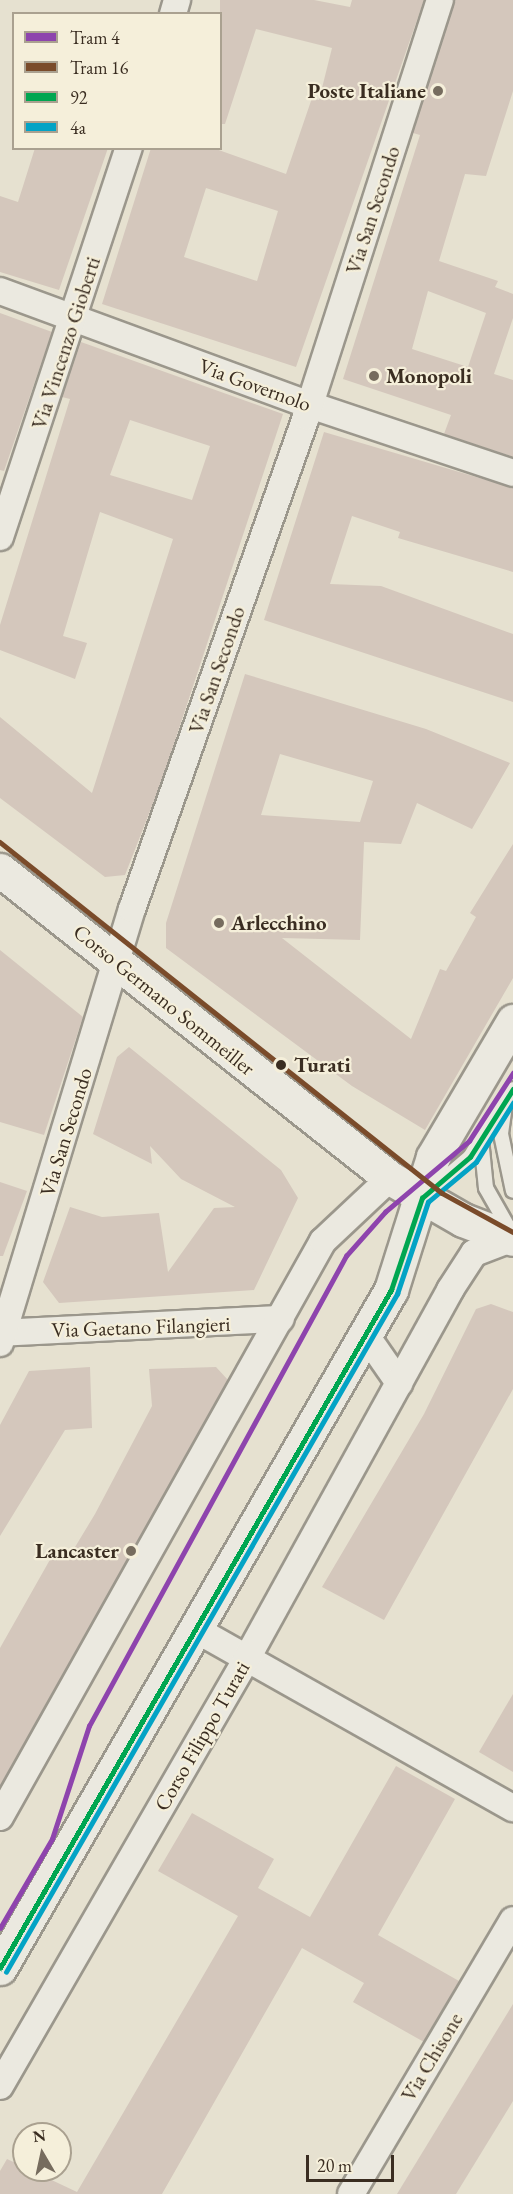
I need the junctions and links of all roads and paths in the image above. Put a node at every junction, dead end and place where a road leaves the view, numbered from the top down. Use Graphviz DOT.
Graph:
graph roads {
  1 [pos="440,0"];
  2 [pos="128,150"];
  3 [pos="0,291"];
  4 [pos="75,318"];
  5 [pos="310,405"];
  6 [pos="513,473"];
  7 [pos="0,537"];
  8 [pos="0,870"];
  9 [pos="116,962"];
  10 [pos="513,1021"];
  11 [pos="513,1089"];
  12 [pos="506,1102"];
  13 [pos="482,1139"];
  14 [pos="390,1178"];
  15 [pos="424,1189"];
  16 [pos="513,1191"];
  17 [pos="510,1239"];
  18 [pos="281,1319"];
  19 [pos="365,1334"];
  20 [pos="2,1336"];
  21 [pos="399,1383"];
  22 [pos="195,1629"];
  23 [pos="246,1660"];
  24 [pos="513,1808"];
  25 [pos="0,1817"];
  26 [pos="513,1920"];
  27 [pos="0,1968"];
  28 [pos="0,2086"];
  29 [pos="351,2194"];
  1 -- 5 [label="street, Via San Secondo"];
  2 -- 4 [label="street, Via Vincenzo Gioberti"];
  3 -- 4 [label="street, Via Governolo"];
  4 -- 5 [label="street, Via Governolo"];
  4 -- 7 [label="street, Via Vincenzo Gioberti"];
  5 -- 6 [label="street, Via Governolo"];
  5 -- 9 [label="street, Via San Secondo"];
  8 -- 9 [label="main road, Corso Germano Sommeiller"];
  9 -- 14 [label="main road, Corso Germano Sommeiller"];
  9 -- 20 [label="street, Via San Secondo"];
  10 -- 15 [label="main road"];
  11 -- 12 [label="lane"];
  12 -- 13 [label="lane"];
  12 -- 16 [label="lane"];
  13 -- 15 [label="lane"];
  13 -- 17 [label="lane"];
  14 -- 15 [label="main road, Corso Germano Sommeiller"];
  14 -- 18 [label="street"];
  15 -- 17 [label="main road, Corso Germano Sommeiller"];
  15 -- 19 [label="main road"];
  17 -- 21 [label="street, Corso Filippo Turati"];
  18 -- 20 [label="street, Via Gaetano Filangieri"];
  18 -- 25 [label="street"];
  19 -- 21 [label="street"];
  19 -- 22 [label="main road"];
  21 -- 23 [label="street, Corso Filippo Turati"];
  22 -- 23 [label="street"];
  22 -- 27 [label="main road"];
  23 -- 24 [label="street"];
  23 -- 28 [label="street, Corso Filippo Turati"];
  26 -- 29 [label="street, Via Chisone"];
}
